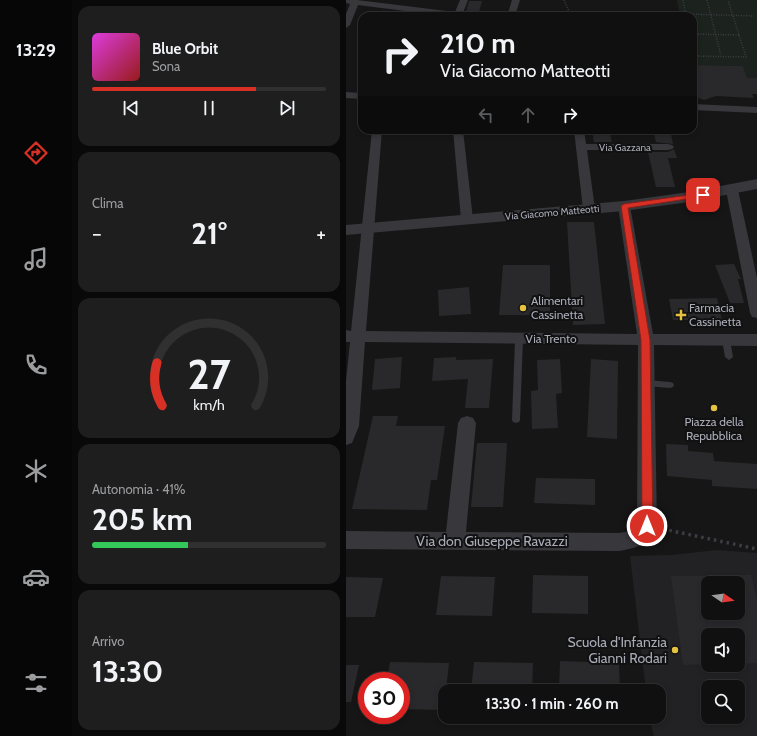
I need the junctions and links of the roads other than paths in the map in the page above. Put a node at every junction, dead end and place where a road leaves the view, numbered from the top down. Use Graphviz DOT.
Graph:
graph roads {
  1 [pos="464,0"];
  2 [pos="516,0"];
  3 [pos="346,1"];
  4 [pos="355,2"];
  5 [pos="381,2"];
  6 [pos="438,12"];
  7 [pos="462,12"];
  8 [pos="512,12"];
  9 [pos="346,25"];
  10 [pos="346,95"];
  11 [pos="358,96"];
  12 [pos="697,107"];
  13 [pos="757,110"];
  14 [pos="377,134"];
  15 [pos="458,134"];
  16 [pos="580,134"];
  17 [pos="582,147"];
  18 [pos="668,147"];
  19 [pos="757,184"];
  20 [pos="732,190"];
  21 [pos="624,206"];
  22 [pos="589,209"];
  23 [pos="467,219"];
  24 [pos="368,228"];
  25 [pos="346,230"];
  26 [pos="757,313"];
  27 [pos="352,336"];
  28 [pos="519,339"];
  29 [pos="646,340"];
  30 [pos="726,340"];
  31 [pos="757,340"];
  32 [pos="729,357"];
  33 [pos="646,383"];
  34 [pos="670,385"];
  35 [pos="516,420"];
  36 [pos="467,423"];
  37 [pos="346,438"];
  38 [pos="346,540"];
  39 [pos="455,541"];
  1 -- 7 [label="street"];
  2 -- 8 [label="street"];
  3 -- 4 [label="street"];
  4 -- 5 [label="street"];
  4 -- 9 [label="street"];
  5 -- 6 [label="street"];
  10 -- 11 [label="street"];
  12 -- 13 [label="street"];
  14 -- 24 [label="street"];
  15 -- 23 [label="street"];
  16 -- 17 [label="street"];
  17 -- 18 [label="street, Via Gazzana"];
  17 -- 22 [label="street"];
  19 -- 20 [label="street, Via Giacomo Matteotti"];
  20 -- 21 [label="street, Via Giacomo Matteotti"];
  20 -- 26 [label="street"];
  21 -- 22 [label="street, Via Giacomo Matteotti"];
  21 -- 29 [label="street"];
  22 -- 23 [label="street, Via Giacomo Matteotti"];
  23 -- 24 [label="street, Via Giacomo Matteotti"];
  24 -- 25 [label="street, Via Giacomo Matteotti"];
  24 -- 27 [label="street"];
  27 -- 28 [label="street, Via Trento"];
  27 -- 37 [label="street"];
  28 -- 29 [label="street, Via Trento"];
  28 -- 35 [label="lane"];
  29 -- 30 [label="street, Via Trento"];
  29 -- 33 [label="street"];
  30 -- 31 [label="street, Via Trento"];
  30 -- 32 [label="lane"];
  33 -- 34 [label="lane"];
  33 -- 39 [label="street, Via don Giuseppe Ravazzi"];
  36 -- 39 [label="street"];
  38 -- 39 [label="street, Via don Giuseppe Ravazzi"];
}
